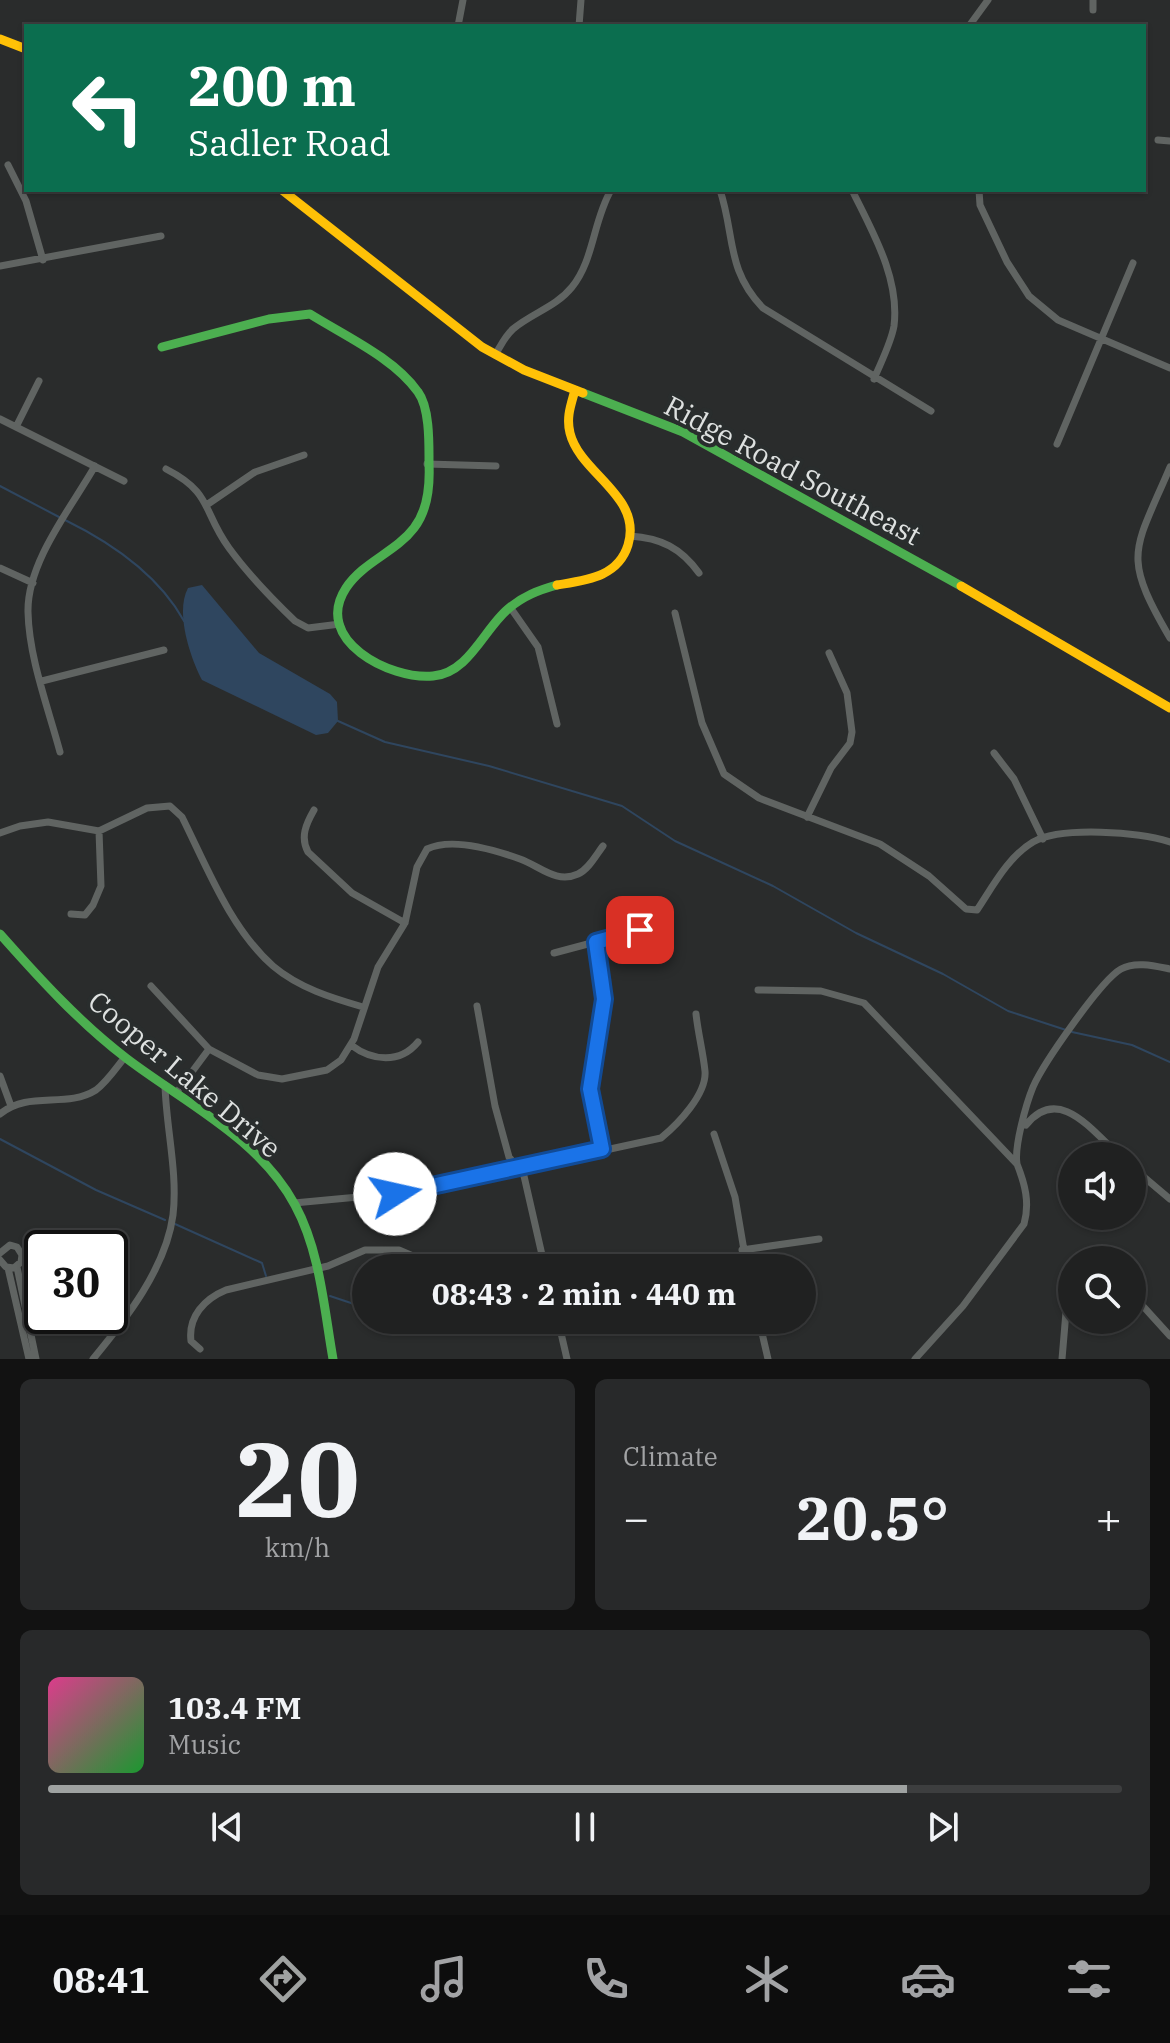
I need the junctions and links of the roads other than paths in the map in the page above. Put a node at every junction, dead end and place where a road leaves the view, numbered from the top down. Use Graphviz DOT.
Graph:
graph roads {
  1 [pos="463,0"];
  2 [pos="581,0"];
  3 [pos="988,0"];
  4 [pos="1093,0"];
  5 [pos="1093,10"];
  6 [pos="458,24"];
  7 [pos="579,24"];
  8 [pos="970,24"];
  9 [pos="0,39"];
  10 [pos="24,48"];
  11 [pos="1158,140"];
  12 [pos="1170,141"];
  13 [pos="8,165"];
  14 [pos="284,192"];
  15 [pos="610,192"];
  16 [pos="720,192"];
  17 [pos="853,192"];
  18 [pos="979,192"];
  19 [pos="161,236"];
  20 [pos="43,260"];
  21 [pos="1133,263"];
  22 [pos="0,266"];
  23 [pos="1099,339"];
  24 [pos="162,347"];
  25 [pos="495,355"];
  26 [pos="1170,368"];
  27 [pos="874,379"];
  28 [pos="39,381"];
  29 [pos="575,390"];
  30 [pos="931,411"];
  31 [pos="0,419"];
  32 [pos="16,427"];
  33 [pos="1057,444"];
  34 [pos="304,455"];
  35 [pos="427,464"];
  36 [pos="95,466"];
  37 [pos="496,466"];
  38 [pos="1170,467"];
  39 [pos="166,469"];
  40 [pos="124,481"];
  41 [pos="208,504"];
  42 [pos="630,536"];
  43 [pos="0,568"];
  44 [pos="699,573"];
  45 [pos="33,583"];
  46 [pos="510,607"];
  47 [pos="675,613"];
  48 [pos="340,624"];
  49 [pos="1170,638"];
  50 [pos="164,650"];
  51 [pos="829,653"];
  52 [pos="42,681"];
  53 [pos="1170,708"];
  54 [pos="557,724"];
  55 [pos="60,752"];
  56 [pos="994,753"];
  57 [pos="314,810"];
  58 [pos="807,817"];
  59 [pos="99,831"];
  60 [pos="0,833"];
  61 [pos="1043,839"];
  62 [pos="1170,842"];
  63 [pos="603,846"];
  64 [pos="71,914"];
  65 [pos="405,923"];
  66 [pos="640,930"];
  67 [pos="0,934"];
  68 [pos="596,942"];
  69 [pos="554,953"];
  70 [pos="1169,968"];
  71 [pos="151,986"];
  72 [pos="758,990"];
  73 [pos="477,1006"];
  74 [pos="363,1007"];
  75 [pos="696,1014"];
  76 [pos="418,1042"];
  77 [pos="351,1045"];
  78 [pos="209,1049"];
  79 [pos="125,1057"];
  80 [pos="0,1076"];
  81 [pos="165,1085"];
  82 [pos="177,1092"];
  83 [pos="11,1106"];
  84 [pos="0,1114"];
  85 [pos="1024,1126"];
  86 [pos="714,1134"];
  87 [pos="1104,1142"];
  88 [pos="602,1149"];
  89 [pos="1017,1164"];
  90 [pos="517,1168"];
  91 [pos="1146,1179"];
  92 [pos="1170,1199"];
  93 [pos="294,1203"];
  94 [pos="819,1239"];
  95 [pos="742,1250"];
  96 [pos="0,1253"];
  97 [pos="362,1254"];
  98 [pos="408,1254"];
  99 [pos="542,1254"];
  100 [pos="743,1254"];
  101 [pos="22,1255"];
  102 [pos="352,1257"];
  103 [pos="0,1260"];
  104 [pos="12,1268"];
  105 [pos="314,1269"];
  106 [pos="1146,1309"];
  107 [pos="561,1334"];
  108 [pos="762,1334"];
  109 [pos="1064,1334"];
  110 [pos="1170,1336"];
  111 [pos="200,1349"];
  112 [pos="29,1359"];
  113 [pos="36,1359"];
  114 [pos="93,1359"];
  115 [pos="333,1359"];
  116 [pos="567,1359"];
  117 [pos="768,1359"];
  118 [pos="915,1359"];
  119 [pos="1062,1359"];
  1 -- 6 [label="street"];
  2 -- 7 [label="street"];
  3 -- 8 [label="street"];
  4 -- 5 [label="street"];
  9 -- 10 [label="street"];
  11 -- 12 [label="street"];
  13 -- 20 [label="street"];
  14 -- 25 [label="street, Ridge Road Southeast"];
  15 -- 25 [label="street"];
  16 -- 27 [label="street"];
  17 -- 27 [label="street"];
  18 -- 23 [label="street"];
  19 -- 20 [label="street"];
  20 -- 22 [label="street"];
  21 -- 23 [label="street"];
  23 -- 26 [label="street"];
  23 -- 33 [label="street"];
  24 -- 35 [label="street"];
  25 -- 29 [label="street, Ridge Road Southeast"];
  27 -- 30 [label="street"];
  28 -- 32 [label="street"];
  29 -- 42 [label="street"];
  29 -- 53 [label="street, Ridge Road Southeast"];
  31 -- 32 [label="street"];
  32 -- 36 [label="street"];
  34 -- 41 [label="street"];
  35 -- 37 [label="street"];
  35 -- 48 [label="street"];
  36 -- 40 [label="street"];
  36 -- 45 [label="street"];
  38 -- 49 [label="street"];
  39 -- 41 [label="street"];
  41 -- 48 [label="street"];
  42 -- 44 [label="street"];
  42 -- 46 [label="street"];
  43 -- 45 [label="street"];
  45 -- 52 [label="street"];
  46 -- 48 [label="street"];
  46 -- 54 [label="street"];
  47 -- 58 [label="street"];
  50 -- 52 [label="street"];
  51 -- 58 [label="street"];
  52 -- 55 [label="street"];
  56 -- 61 [label="street"];
  57 -- 65 [label="street"];
  58 -- 61 [label="street"];
  59 -- 60 [label="street"];
  59 -- 64 [label="street"];
  59 -- 74 [label="street"];
  61 -- 62 [label="street"];
  63 -- 65 [label="street"];
  65 -- 74 [label="street"];
  66 -- 68 [label="street"];
  67 -- 79 [label="street, Cooper Lake Drive"];
  68 -- 69 [label="street"];
  68 -- 88 [label="street"];
  70 -- 85 [label="street"];
  71 -- 78 [label="street"];
  72 -- 89 [label="street"];
  73 -- 90 [label="street"];
  74 -- 77 [label="street"];
  75 -- 88 [label="street"];
  76 -- 77 [label="street"];
  77 -- 78 [label="street"];
  78 -- 82 [label="street"];
  79 -- 81 [label="street, Cooper Lake Drive"];
  79 -- 83 [label="street"];
  80 -- 83 [label="street"];
  81 -- 82 [label="street, Cooper Lake Drive"];
  81 -- 114 [label="street"];
  82 -- 93 [label="street, Cooper Lake Drive"];
  83 -- 84 [label="street"];
  85 -- 87 [label="street"];
  85 -- 89 [label="street"];
  86 -- 95 [label="street"];
  88 -- 90 [label="street"];
  89 -- 118 [label="street"];
  90 -- 93 [label="street"];
  90 -- 99 [label="street"];
  91 -- 92 [label="street"];
  93 -- 105 [label="street, Cooper Lake Drive"];
  94 -- 95 [label="street"];
  95 -- 100 [label="street"];
  96 -- 101 [label="street"];
  97 -- 98 [label="street"];
  101 -- 104 [label="street"];
  102 -- 105 [label="street"];
  103 -- 104 [label="street"];
  104 -- 112 [label="street"];
  104 -- 113 [label="street"];
  105 -- 111 [label="street"];
  105 -- 115 [label="street, Cooper Lake Drive"];
  106 -- 110 [label="street"];
  107 -- 116 [label="street"];
  108 -- 117 [label="street"];
  109 -- 119 [label="street"];
}
